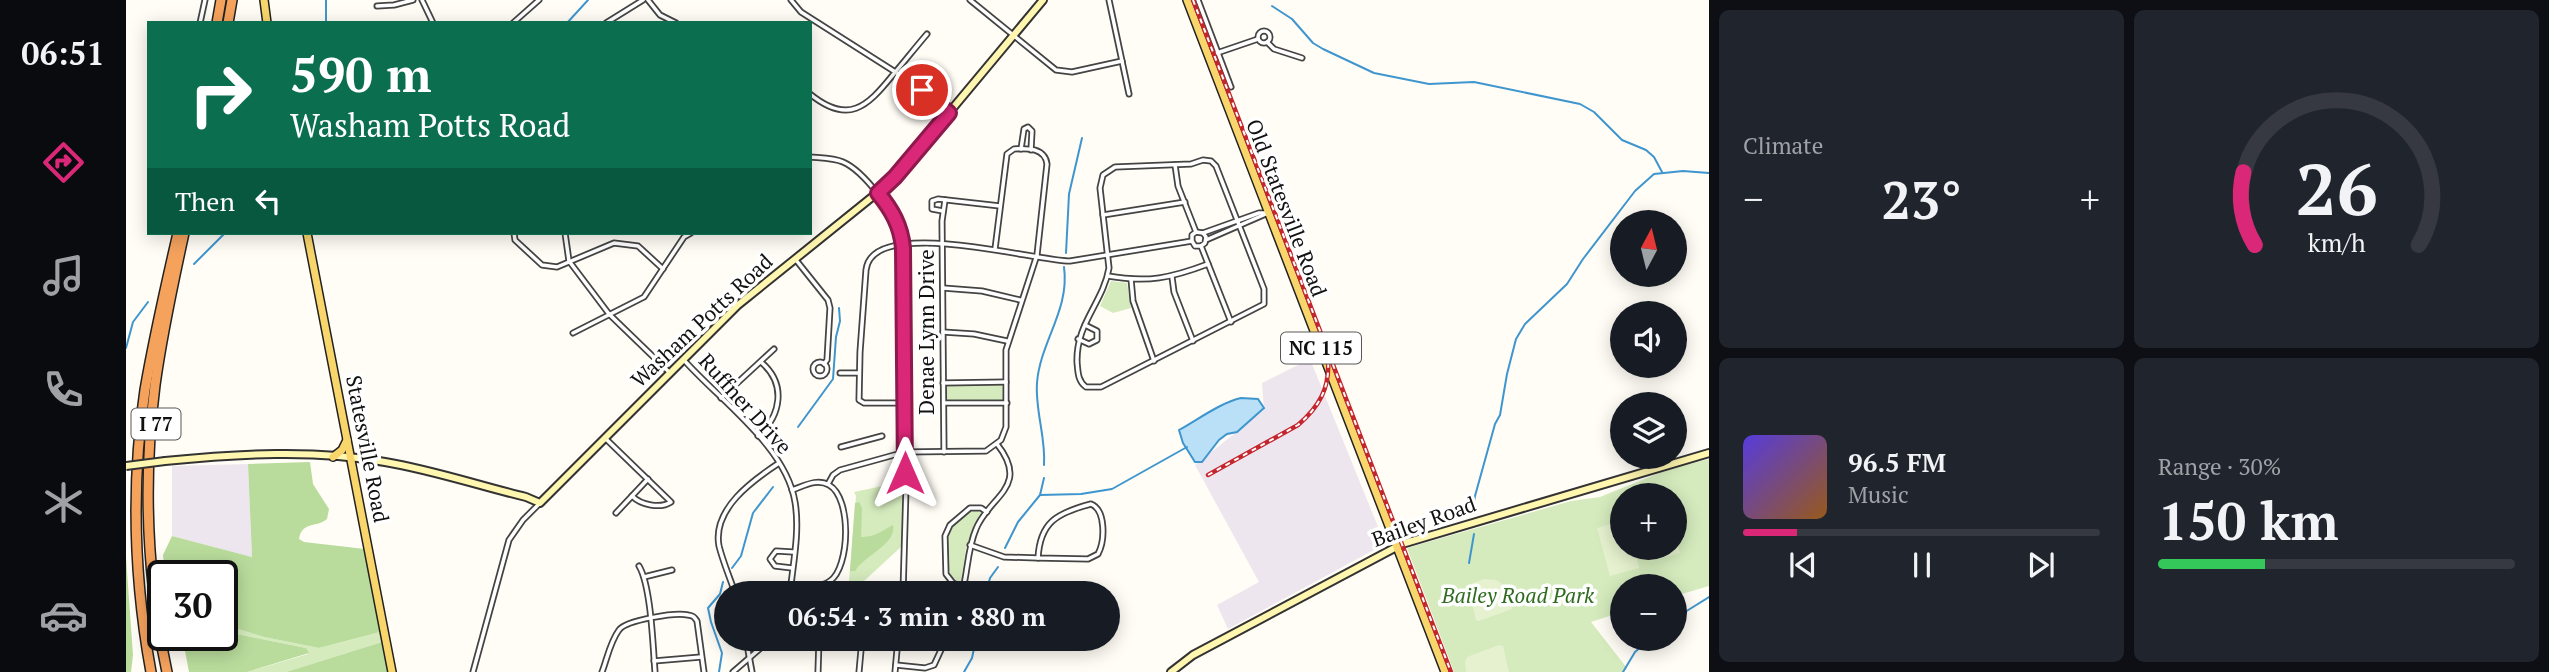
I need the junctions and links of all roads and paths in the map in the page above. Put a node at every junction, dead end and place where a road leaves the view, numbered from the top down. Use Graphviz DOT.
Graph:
graph roads {
  1 [pos="205,0"];
  2 [pos="264,0"];
  3 [pos="413,0"];
  4 [pos="422,0"];
  5 [pos="539,0"];
  6 [pos="646,0"];
  7 [pos="791,0"];
  8 [pos="970,0"];
  9 [pos="1043,0"];
  10 [pos="1109,0"];
  11 [pos="1187,0"];
  12 [pos="1198,0"];
  13 [pos="230,1"];
  14 [pos="377,6"];
  15 [pos="200,21"];
  16 [pos="218,21"];
  17 [pos="225,21"];
  18 [pos="233,21"];
  19 [pos="267,21"];
  20 [pos="432,21"];
  21 [pos="515,21"];
  22 [pos="609,21"];
  23 [pos="672,21"];
  24 [pos="927,34"];
  25 [pos="1014,37"];
  26 [pos="1258,39"];
  27 [pos="1266,43"];
  28 [pos="1217,53"];
  29 [pos="1302,58"];
  30 [pos="1122,61"];
  31 [pos="895,72"];
  32 [pos="1231,87"];
  33 [pos="1129,94"];
  34 [pos="812,95"];
  35 [pos="949,113"];
  36 [pos="1021,149"];
  37 [pos="1031,150"];
  38 [pos="812,157"];
  39 [pos="1175,165"];
  40 [pos="878,193"];
  41 [pos="945,200"];
  42 [pos="1185,202"];
  43 [pos="1000,206"];
  44 [pos="943,211"];
  45 [pos="1268,213"];
  46 [pos="1103,215"];
  47 [pos="1238,223"];
  48 [pos="1196,232"];
  49 [pos="1203,233"];
  50 [pos="172,235"];
  51 [pos="178,235"];
  52 [pos="184,235"];
  53 [pos="189,235"];
  54 [pos="307,235"];
  55 [pos="514,235"];
  56 [pos="565,235"];
  57 [pos="688,235"];
  58 [pos="1206,240"];
  59 [pos="1192,241"];
  60 [pos="903,244"];
  61 [pos="943,244"];
  62 [pos="1201,246"];
  63 [pos="995,249"];
  64 [pos="1109,255"];
  65 [pos="1036,257"];
  66 [pos="795,258"];
  67 [pos="569,261"];
  68 [pos="1208,264"];
  69 [pos="663,269"];
  70 [pos="1108,276"];
  71 [pos="1172,277"];
  72 [pos="1130,279"];
  73 [pos="943,288"];
  74 [pos="1021,300"];
  75 [pos="609,314"];
  76 [pos="1231,322"];
  77 [pos="1084,325"];
  78 [pos="573,332"];
  79 [pos="943,332"];
  80 [pos="1078,339"];
  81 [pos="1008,341"];
  82 [pos="1193,341"];
  83 [pos="775,349"];
  84 [pos="683,359"];
  85 [pos="1154,360"];
  86 [pos="761,362"];
  87 [pos="824,364"];
  88 [pos="670,373"];
  89 [pos="840,373"];
  90 [pos="859,373"];
  91 [pos="1006,382"];
  92 [pos="943,383"];
  93 [pos="721,398"];
  94 [pos="905,403"];
  95 [pos="944,403"];
  96 [pos="1007,403"];
  97 [pos="758,436"];
  98 [pos="883,436"];
  99 [pos="605,438"];
  100 [pos="347,439"];
  101 [pos="997,444"];
  102 [pos="841,447"];
  103 [pos="905,452"];
  104 [pos="944,452"];
  105 [pos="1709,453"];
  106 [pos="333,457"];
  107 [pos="351,457"];
  108 [pos="779,463"];
  109 [pos="126,466"];
  110 [pos="648,479"];
  111 [pos="828,484"];
  112 [pos="792,490"];
  113 [pos="632,496"];
  114 [pos="540,503"];
  115 [pos="616,513"];
  116 [pos="987,513"];
  117 [pos="970,545"];
  118 [pos="1397,546"];
  119 [pos="794,552"];
  120 [pos="1038,558"];
  121 [pos="157,560"];
  122 [pos="639,566"];
  123 [pos="792,568"];
  124 [pos="672,570"];
  125 [pos="644,577"];
  126 [pos="731,581"];
  127 [pos="791,581"];
  128 [pos="830,581"];
  129 [pos="903,581"];
  130 [pos="951,581"];
  131 [pos="965,581"];
  132 [pos="650,619"];
  133 [pos="168,651"];
  134 [pos="749,651"];
  135 [pos="758,651"];
  136 [pos="819,651"];
  137 [pos="861,651"];
  138 [pos="897,651"];
  139 [pos="940,651"];
  140 [pos="701,657"];
  141 [pos="750,658"];
  142 [pos="654,661"];
  143 [pos="896,665"];
  144 [pos="145,672"];
  145 [pos="150,672"];
  146 [pos="167,672"];
  147 [pos="172,672"];
  148 [pos="392,672"];
  149 [pos="473,672"];
  150 [pos="601,672"];
  151 [pos="655,672"];
  152 [pos="704,672"];
  153 [pos="733,672"];
  154 [pos="752,672"];
  155 [pos="818,672"];
  156 [pos="859,672"];
  157 [pos="895,672"];
  158 [pos="1171,672"];
  159 [pos="1445,672"];
  1 -- 15 [label="street"];
  2 -- 19 [label="main road"];
  3 -- 14 [label="street"];
  4 -- 20 [label="street"];
  5 -- 21 [label="street"];
  6 -- 22 [label="street"];
  6 -- 23 [label="street"];
  7 -- 31 [label="street"];
  8 -- 25 [label="street"];
  9 -- 25 [label="street, Washam Potts Road"];
  10 -- 30 [label="street"];
  11 -- 45 [label="main road, Old Statesville Road / NC 115"];
  12 -- 28 [label="street"];
  13 -- 16 [label="highway"];
  13 -- 17 [label="highway"];
  13 -- 18 [label="highway"];
  24 -- 31 [label="street"];
  25 -- 30 [label="street"];
  25 -- 35 [label="street, Washam Potts Road"];
  26 -- 27 [label="street"];
  26 -- 27 [label="street"];
  26 -- 28 [label="street"];
  27 -- 29 [label="street"];
  28 -- 32 [label="street"];
  30 -- 33 [label="street"];
  31 -- 34 [label="street"];
  31 -- 35 [label="street"];
  35 -- 40 [label="street, Washam Potts Road"];
  36 -- 37 [label="street"];
  36 -- 37 [label="street"];
  36 -- 43 [label="street"];
  37 -- 65 [label="street"];
  38 -- 40 [label="street"];
  39 -- 42 [label="street"];
  39 -- 46 [label="street"];
  39 -- 47 [label="street"];
  40 -- 60 [label="street"];
  40 -- 66 [label="street, Washam Potts Road"];
  41 -- 43 [label="street"];
  41 -- 44 [label="street, Denae Lynn Drive"];
  41 -- 44 [label="street, Denae Lynn Drive"];
  42 -- 46 [label="street"];
  42 -- 48 [label="street"];
  43 -- 63 [label="street"];
  44 -- 61 [label="street, Denae Lynn Drive"];
  45 -- 47 [label="street"];
  45 -- 118 [label="main road, Old Statesville Road / NC 115"];
  46 -- 64 [label="street"];
  47 -- 49 [label="street"];
  47 -- 58 [label="street"];
  47 -- 76 [label="street"];
  48 -- 49 [label="street"];
  48 -- 59 [label="street"];
  49 -- 58 [label="street"];
  50 -- 144 [label="highway, I 77"];
  51 -- 145 [label="highway, I 77"];
  52 -- 146 [label="highway, I 77"];
  53 -- 121 [label="highway, I 77"];
  54 -- 100 [label="main road, Statesville Road"];
  55 -- 67 [label="street"];
  56 -- 67 [label="street"];
  57 -- 69 [label="street"];
  58 -- 62 [label="street"];
  59 -- 62 [label="street"];
  59 -- 64 [label="street"];
  60 -- 61 [label="street"];
  60 -- 90 [label="street"];
  60 -- 94 [label="street"];
  61 -- 63 [label="street"];
  61 -- 73 [label="street, Denae Lynn Drive"];
  62 -- 68 [label="street"];
  63 -- 65 [label="street"];
  64 -- 65 [label="street"];
  64 -- 70 [label="street"];
  65 -- 74 [label="street"];
  66 -- 84 [label="street, Washam Potts Road"];
  66 -- 87 [label="street"];
  67 -- 69 [label="street"];
  67 -- 75 [label="street"];
  68 -- 71 [label="street"];
  68 -- 76 [label="street"];
  69 -- 75 [label="street"];
  70 -- 72 [label="street"];
  70 -- 77 [label="street"];
  71 -- 72 [label="street"];
  71 -- 82 [label="street"];
  72 -- 85 [label="street"];
  73 -- 74 [label="street"];
  73 -- 79 [label="street, Denae Lynn Drive"];
  74 -- 81 [label="street"];
  75 -- 78 [label="street"];
  75 -- 88 [label="street"];
  76 -- 82 [label="street"];
  77 -- 80 [label="street"];
  77 -- 80 [label="street"];
  79 -- 81 [label="street"];
  79 -- 92 [label="street, Denae Lynn Drive"];
  80 -- 85 [label="street"];
  81 -- 91 [label="street"];
  82 -- 85 [label="street"];
  83 -- 86 [label="street"];
  84 -- 88 [label="street, Washam Potts Road"];
  84 -- 93 [label="street, Ruffner Drive"];
  86 -- 93 [label="street"];
  86 -- 97 [label="street"];
  88 -- 99 [label="street, Washam Potts Road"];
  89 -- 90 [label="street"];
  90 -- 94 [label="street"];
  91 -- 92 [label="street"];
  91 -- 96 [label="street"];
  92 -- 95 [label="street, Denae Lynn Drive"];
  93 -- 97 [label="street, Ruffner Drive"];
  94 -- 103 [label="street"];
  95 -- 96 [label="street"];
  95 -- 104 [label="street, Denae Lynn Drive"];
  96 -- 101 [label="street"];
  97 -- 108 [label="street, Ruffner Drive"];
  98 -- 102 [label="street"];
  99 -- 110 [label="street"];
  99 -- 114 [label="street, Washam Potts Road"];
  100 -- 106 [label="main road"];
  100 -- 107 [label="main road, Statesville Road"];
  101 -- 104 [label="street"];
  101 -- 116 [label="street"];
  103 -- 104 [label="street"];
  103 -- 111 [label="street"];
  103 -- 129 [label="street"];
  105 -- 118 [label="street, Bailey Road"];
  106 -- 107 [label="street"];
  106 -- 109 [label="street, bridge"];
  107 -- 114 [label="street"];
  107 -- 148 [label="main road, Statesville Road"];
  108 -- 112 [label="street, Ruffner Drive"];
  108 -- 126 [label="street"];
  110 -- 113 [label="street"];
  110 -- 113 [label="street"];
  111 -- 112 [label="street"];
  111 -- 128 [label="street"];
  112 -- 119 [label="street, Ruffner Drive"];
  113 -- 115 [label="street"];
  114 -- 149 [label="street, Washam Potts Road"];
  116 -- 117 [label="street"];
  116 -- 130 [label="street"];
  117 -- 120 [label="street"];
  117 -- 131 [label="street"];
  118 -- 158 [label="street, Bailey Road"];
  118 -- 159 [label="main road, Old Statesville Road / NC 115"];
  119 -- 123 [label="street, Ruffner Drive"];
  119 -- 123 [label="street"];
  120 -- 120 [label="street"];
  122 -- 125 [label="street"];
  123 -- 127 [label="street, Ruffner Drive"];
  124 -- 125 [label="street"];
  125 -- 132 [label="street"];
  132 -- 140 [label="street"];
  132 -- 142 [label="street"];
  132 -- 150 [label="street"];
  133 -- 147 [label="highway"];
  134 -- 141 [label="street"];
  135 -- 141 [label="street"];
  136 -- 155 [label="street"];
  137 -- 156 [label="street"];
  138 -- 143 [label="street"];
  139 -- 143 [label="street"];
  140 -- 142 [label="street"];
  140 -- 152 [label="street"];
  141 -- 153 [label="street"];
  141 -- 154 [label="street"];
  142 -- 151 [label="street"];
  143 -- 157 [label="street"];
}
